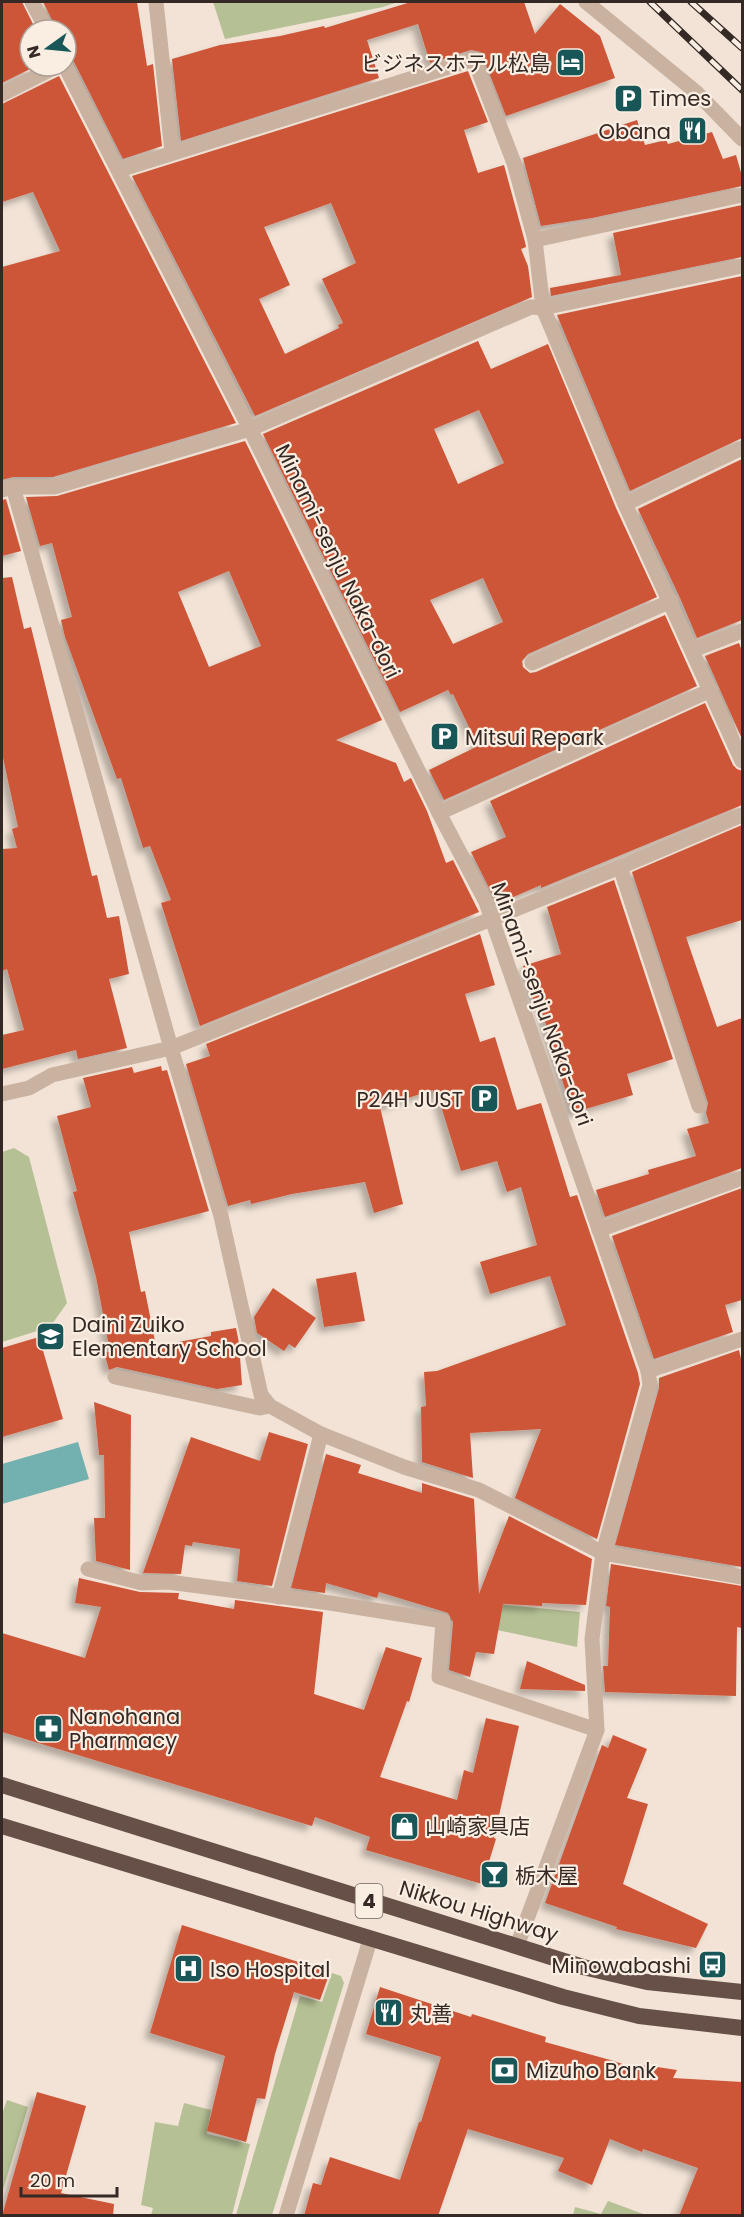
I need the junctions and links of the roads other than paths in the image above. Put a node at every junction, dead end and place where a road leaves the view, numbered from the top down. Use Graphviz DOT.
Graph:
graph roads {
  1 [pos="32,2"];
  2 [pos="156,2"];
  3 [pos="586,2"];
  4 [pos="41,18"];
  5 [pos="33,78"];
  6 [pos="71,78"];
  7 [pos="2,94"];
  8 [pos="742,139"];
  9 [pos="172,152"];
  10 [pos="119,170"];
  11 [pos="742,195"];
  12 [pos="535,240"];
  13 [pos="742,266"];
  14 [pos="543,308"];
  15 [pos="250,429"];
  16 [pos="742,448"];
  17 [pos="7,488"];
  18 [pos="625,504"];
  19 [pos="671,602"];
  20 [pos="742,631"];
  21 [pos="693,651"];
  22 [pos="532,663"];
  23 [pos="711,690"];
  24 [pos="742,761"];
  25 [pos="439,813"];
  26 [pos="742,815"];
  27 [pos="620,867"];
  28 [pos="492,918"];
  29 [pos="171,1048"];
  30 [pos="2,1094"];
  31 [pos="699,1106"];
  32 [pos="742,1178"];
  33 [pos="599,1230"];
  34 [pos="742,1339"];
  35 [pos="648,1371"];
  36 [pos="115,1377"];
  37 [pos="270,1406"];
  38 [pos="321,1434"];
  39 [pos="603,1552"];
  40 [pos="88,1569"];
  41 [pos="742,1576"];
  42 [pos="279,1597"];
  43 [pos="597,1730"];
  44 [pos="2,1785"];
  45 [pos="2,1826"];
  46 [pos="370,1940"];
  47 [pos="517,1946"];
  48 [pos="742,1992"];
  49 [pos="742,2028"];
  50 [pos="286,2216"];
  1 -- 4 [label="street"];
  2 -- 9 [label="street"];
  3 -- 8 [label="street"];
  5 -- 7 [label="street"];
  6 -- 10 [label="street, Minami-senju Naka-dori"];
  9 -- 10 [label="street"];
  9 -- 12 [label="street"];
  10 -- 15 [label="street, Minami-senju Naka-dori"];
  11 -- 12 [label="street"];
  12 -- 14 [label="street"];
  13 -- 14 [label="street"];
  14 -- 15 [label="street"];
  14 -- 18 [label="street"];
  15 -- 17 [label="street"];
  15 -- 25 [label="street, Minami-senju Naka-dori"];
  16 -- 18 [label="street"];
  17 -- 29 [label="street"];
  18 -- 19 [label="street"];
  19 -- 21 [label="street"];
  19 -- 22 [label="street"];
  20 -- 21 [label="street"];
  21 -- 23 [label="street"];
  23 -- 24 [label="street"];
  23 -- 25 [label="street"];
  25 -- 28 [label="street, Minami-senju Naka-dori"];
  26 -- 27 [label="street"];
  27 -- 28 [label="street"];
  27 -- 31 [label="street"];
  28 -- 29 [label="street"];
  28 -- 33 [label="street, Minami-senju Naka-dori"];
  29 -- 30 [label="street"];
  29 -- 37 [label="street"];
  32 -- 33 [label="street"];
  33 -- 35 [label="street, Minami-senju Naka-dori"];
  34 -- 35 [label="street"];
  35 -- 39 [label="street, Minami-senju Naka-dori"];
  36 -- 37 [label="street"];
  37 -- 38 [label="street"];
  38 -- 39 [label="street"];
  38 -- 42 [label="street"];
  39 -- 41 [label="street"];
  39 -- 43 [label="street, Minami-senju Naka-dori"];
  40 -- 42 [label="street"];
  42 -- 43 [label="street"];
  43 -- 47 [label="street, Minami-senju Naka-dori"];
  44 -- 47 [label="highway, Nikkou Highway / 4"];
  45 -- 46 [label="highway, 4"];
  46 -- 49 [label="highway, 4"];
  46 -- 50 [label="street"];
  47 -- 48 [label="highway, Nikkou Highway / 4"];
}
